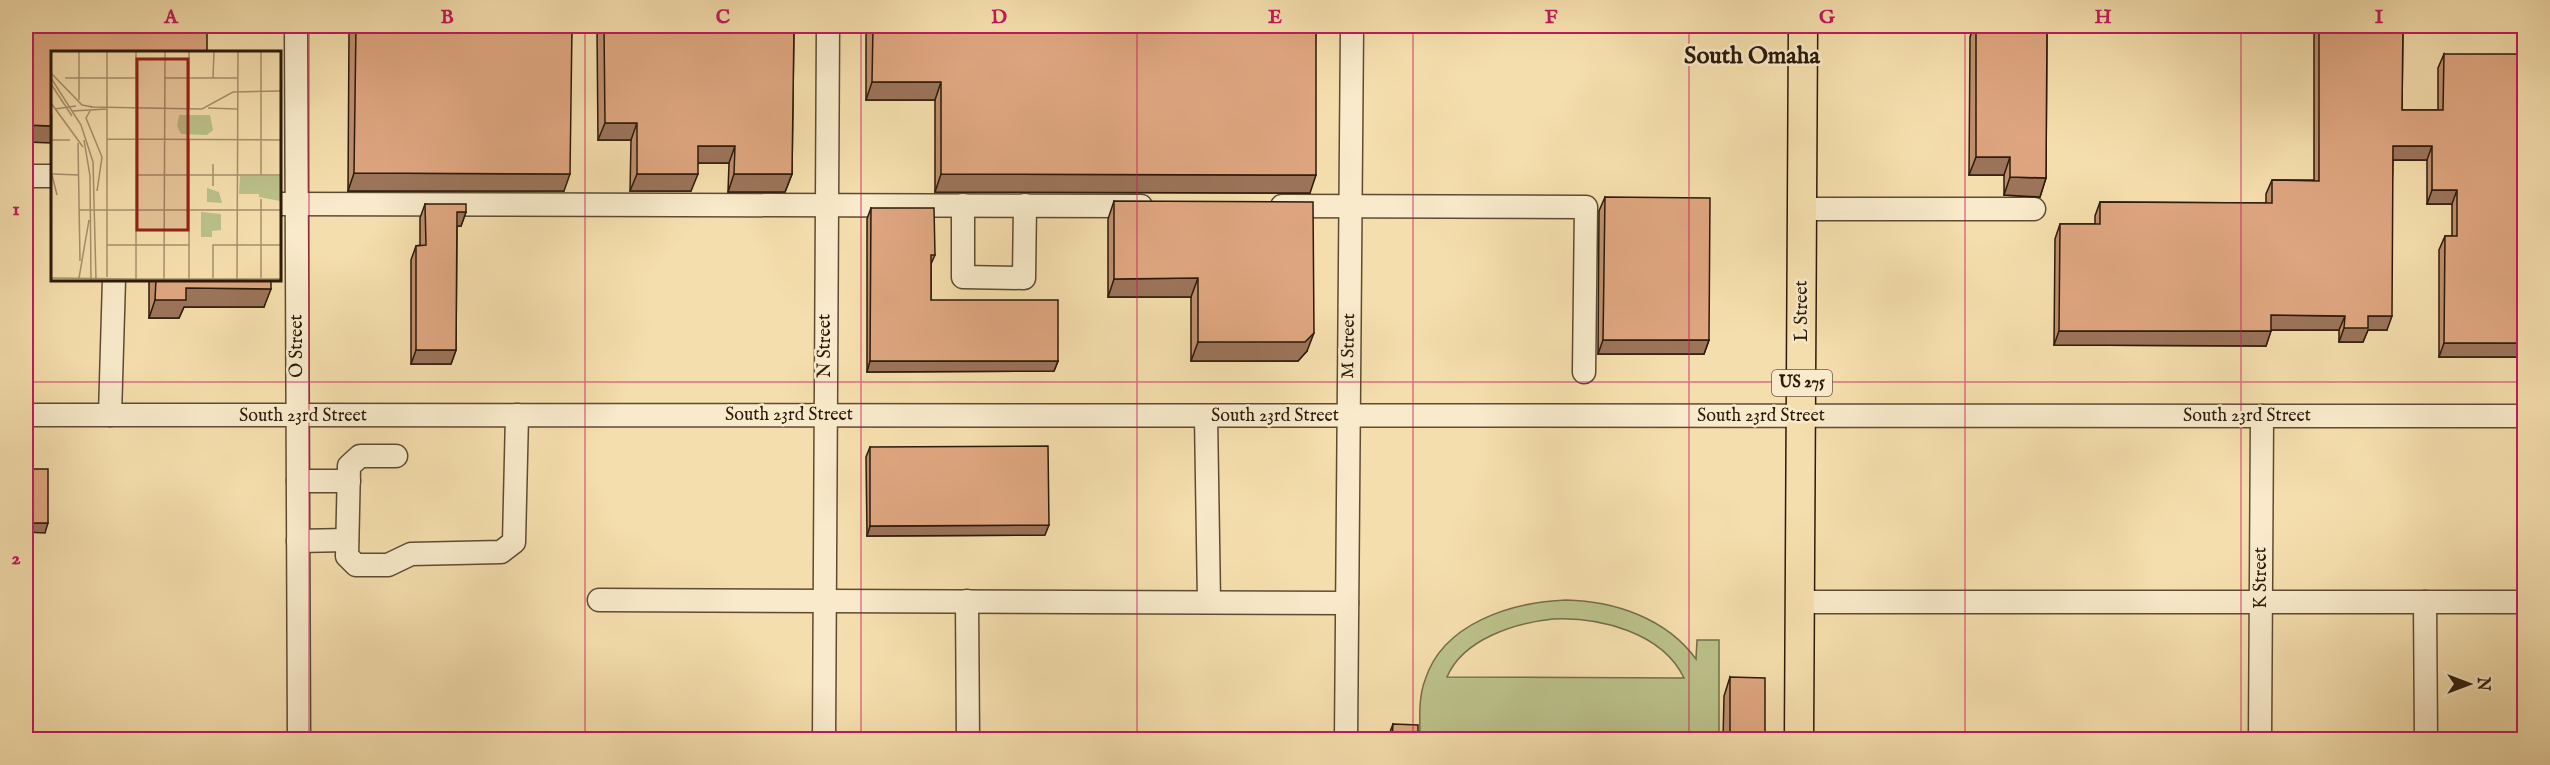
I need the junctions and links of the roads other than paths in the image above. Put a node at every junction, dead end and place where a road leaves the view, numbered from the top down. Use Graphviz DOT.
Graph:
graph roads {
  1 [pos="296,26"];
  2 [pos="828,26"];
  3 [pos="1352,26"];
  4 [pos="1803,26"];
  5 [pos="26,176"];
  6 [pos="51,176"];
  7 [pos="288,204"];
  8 [pos="826,205"];
  9 [pos="963,206"];
  10 [pos="1025,206"];
  11 [pos="1165,206"];
  12 [pos="1258,206"];
  13 [pos="1352,206"];
  14 [pos="1802,209"];
  15 [pos="2034,209"];
  16 [pos="114,280"];
  17 [pos="1584,372"];
  18 [pos="26,415"];
  19 [pos="110,415"];
  20 [pos="825,415"];
  21 [pos="298,416"];
  22 [pos="517,416"];
  23 [pos="1206,416"];
  24 [pos="1348,416"];
  25 [pos="1802,416"];
  26 [pos="2262,416"];
  27 [pos="2524,416"];
  28 [pos="396,456"];
  29 [pos="298,481"];
  30 [pos="349,481"];
  31 [pos="347,540"];
  32 [pos="298,541"];
  33 [pos="599,600"];
  34 [pos="824,600"];
  35 [pos="967,601"];
  36 [pos="1209,602"];
  37 [pos="1800,602"];
  38 [pos="2261,602"];
  39 [pos="2425,602"];
  40 [pos="2524,602"];
  41 [pos="1347,603"];
  42 [pos="298,740"];
  43 [pos="824,740"];
  44 [pos="968,740"];
  45 [pos="1346,740"];
  46 [pos="1799,740"];
  47 [pos="2260,740"];
  48 [pos="2426,740"];
  1 -- 7 [label="street, O Street"];
  2 -- 8 [label="street, N Street"];
  3 -- 13 [label="street, M Street"];
  4 -- 14 [label="main road, L Street / US 275"];
  5 -- 6 [label="street"];
  7 -- 8 [label="street"];
  7 -- 21 [label="street, O Street"];
  8 -- 9 [label="street"];
  8 -- 20 [label="street, N Street"];
  9 -- 10 [label="street"];
  9 -- 10 [label="street"];
  10 -- 11 [label="street"];
  12 -- 13 [label="street"];
  13 -- 17 [label="street"];
  13 -- 24 [label="street, M Street"];
  14 -- 15 [label="street"];
  14 -- 25 [label="main road, L Street / US 275"];
  16 -- 19 [label="street"];
  18 -- 19 [label="street, South 23rd Street"];
  19 -- 21 [label="street, South 23rd Street"];
  20 -- 22 [label="street, South 23rd Street"];
  20 -- 23 [label="street, South 23rd Street"];
  20 -- 34 [label="street, N Street"];
  21 -- 22 [label="street, South 23rd Street"];
  21 -- 29 [label="street, O Street"];
  22 -- 31 [label="street"];
  23 -- 24 [label="street, South 23rd Street"];
  23 -- 36 [label="street"];
  24 -- 25 [label="street, South 23rd Street"];
  24 -- 41 [label="street, M Street"];
  25 -- 26 [label="street, South 23rd Street"];
  25 -- 37 [label="main road, L Street / US 275"];
  26 -- 27 [label="street, South 23rd Street"];
  26 -- 38 [label="street, K Street"];
  28 -- 30 [label="street"];
  29 -- 30 [label="street"];
  29 -- 32 [label="street, O Street"];
  30 -- 31 [label="street"];
  31 -- 32 [label="street"];
  32 -- 42 [label="street, O Street"];
  33 -- 34 [label="street"];
  34 -- 35 [label="street"];
  34 -- 43 [label="street, N Street"];
  35 -- 36 [label="street"];
  35 -- 44 [label="street"];
  36 -- 41 [label="street"];
  37 -- 38 [label="street"];
  37 -- 46 [label="main road, L Street / US 275"];
  38 -- 39 [label="street"];
  38 -- 47 [label="street, K Street"];
  39 -- 40 [label="street"];
  39 -- 48 [label="street"];
  41 -- 45 [label="street, M Street"];
}
